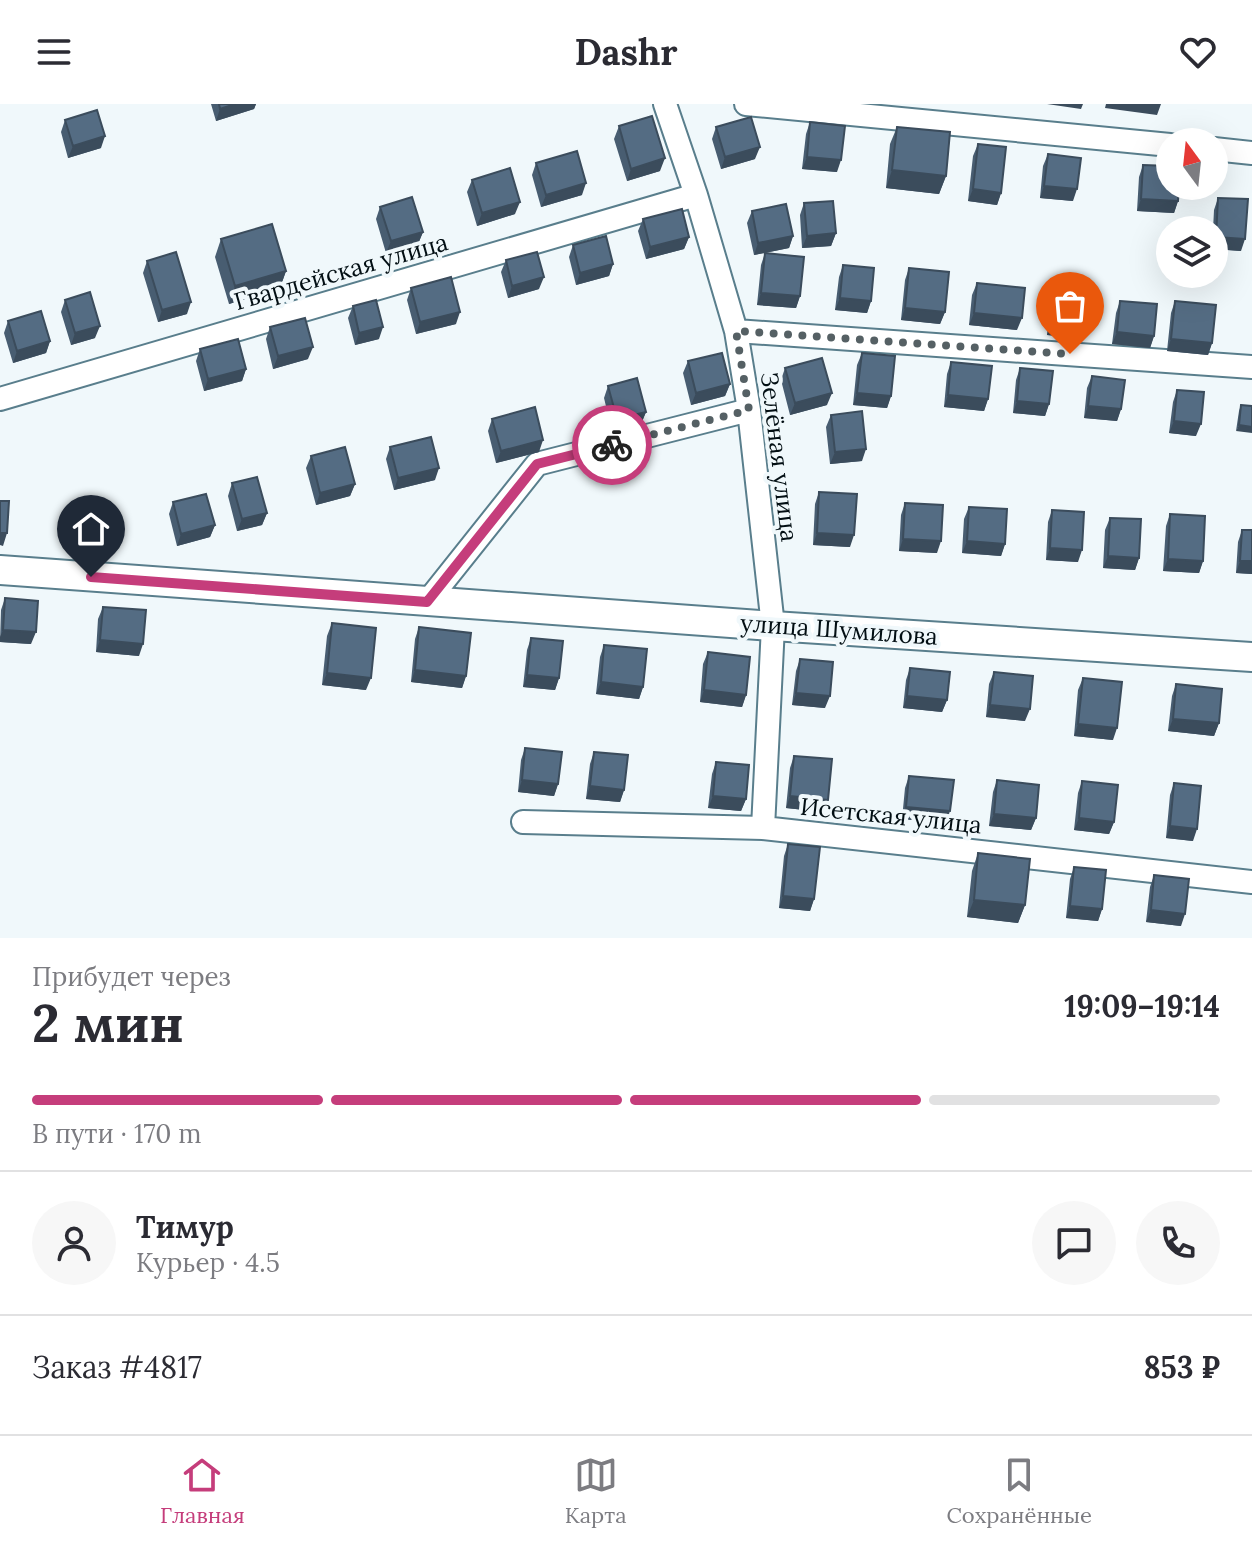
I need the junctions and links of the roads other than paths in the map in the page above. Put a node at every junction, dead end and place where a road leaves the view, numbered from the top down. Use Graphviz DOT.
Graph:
graph roads {
  1 [pos="665,104"];
  2 [pos="746,104"];
  3 [pos="1156,144"];
  4 [pos="1228,150"];
  5 [pos="1252,153"];
  6 [pos="696,195"];
  7 [pos="736,331"];
  8 [pos="1252,367"];
  9 [pos="0,399"];
  10 [pos="749,410"];
  11 [pos="0,570"];
  12 [pos="427,602"];
  13 [pos="773,626"];
  14 [pos="1252,657"];
  15 [pos="523,822"];
  16 [pos="763,828"];
  17 [pos="1252,882"];
  1 -- 6 [label="street, Зелёная улица"];
  2 -- 3 [label="street"];
  4 -- 5 [label="street"];
  6 -- 7 [label="street, Зелёная улица"];
  6 -- 9 [label="street, Гвардейская улица"];
  7 -- 8 [label="street"];
  7 -- 10 [label="street, Зелёная улица"];
  10 -- 12 [label="street"];
  10 -- 13 [label="street, Зелёная улица"];
  11 -- 12 [label="street, улица Шумилова"];
  12 -- 13 [label="street, улица Шумилова"];
  13 -- 14 [label="street, улица Шумилова"];
  13 -- 16 [label="street, Зелёная улица"];
  15 -- 16 [label="street, Исетская улица"];
  16 -- 17 [label="street, Исетская улица"];
}
